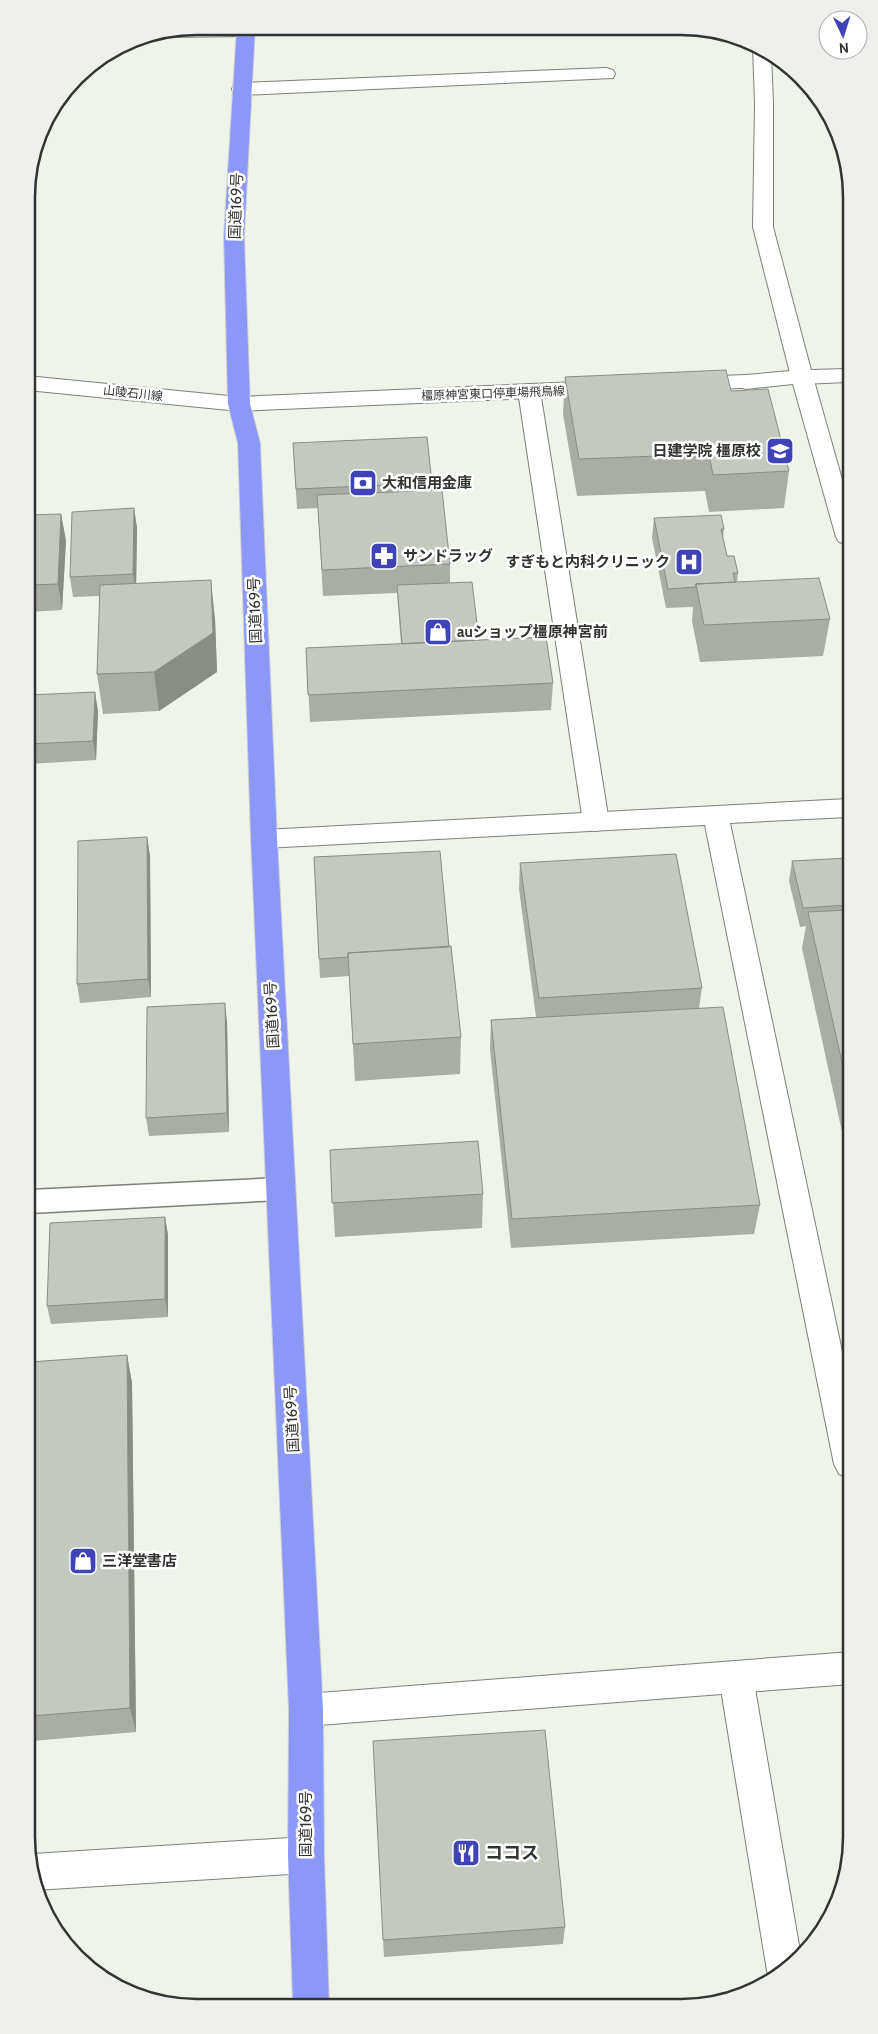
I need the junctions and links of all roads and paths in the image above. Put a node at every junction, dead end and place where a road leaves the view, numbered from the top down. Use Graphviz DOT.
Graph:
graph roads {
  1 [pos="246,35"];
  2 [pos="762,57"];
  3 [pos="606,74"];
  4 [pos="241,89"];
  5 [pos="843,375"];
  6 [pos="802,377"];
  7 [pos="746,382"];
  8 [pos="35,384"];
  9 [pos="677,385"];
  10 [pos="618,388"];
  11 [pos="529,392"];
  12 [pos="240,404"];
  13 [pos="812,412"];
  14 [pos="843,505"];
  15 [pos="843,808"];
  16 [pos="716,816"];
  17 [pos="596,822"];
  18 [pos="264,840"];
  19 [pos="280,1189"];
  20 [pos="35,1202"];
  21 [pos="843,1430"];
  22 [pos="843,1669"];
  23 [pos="736,1677"];
  24 [pos="306,1710"];
  25 [pos="306,1855"];
  26 [pos="39,1872"];
  27 [pos="784,1962"];
  28 [pos="311,1999"];
  1 -- 4 [label="highway, 国道169号"];
  2 -- 6 [label="street"];
  3 -- 4 [label="street"];
  4 -- 12 [label="highway, 国道169号"];
  5 -- 6 [label="street"];
  6 -- 7 [label="street"];
  6 -- 13 [label="street"];
  7 -- 9 [label="street"];
  7 -- 13 [label="street"];
  8 -- 12 [label="street, 山陵石川線"];
  10 -- 11 [label="street, 橿原神宮東口停車場飛鳥線"];
  11 -- 12 [label="street, 橿原神宮東口停車場飛鳥線"];
  11 -- 17 [label="street"];
  12 -- 18 [label="highway, 国道169号"];
  13 -- 14 [label="street"];
  15 -- 16 [label="street"];
  16 -- 17 [label="street"];
  16 -- 21 [label="street"];
  17 -- 18 [label="street"];
  18 -- 19 [label="highway, 国道169号"];
  19 -- 20 [label="lane"];
  19 -- 24 [label="highway, 国道169号"];
  22 -- 23 [label="street"];
  23 -- 24 [label="street"];
  23 -- 27 [label="street"];
  24 -- 25 [label="highway, 国道169号"];
  25 -- 26 [label="street"];
  25 -- 28 [label="highway, 国道169号"];
}
